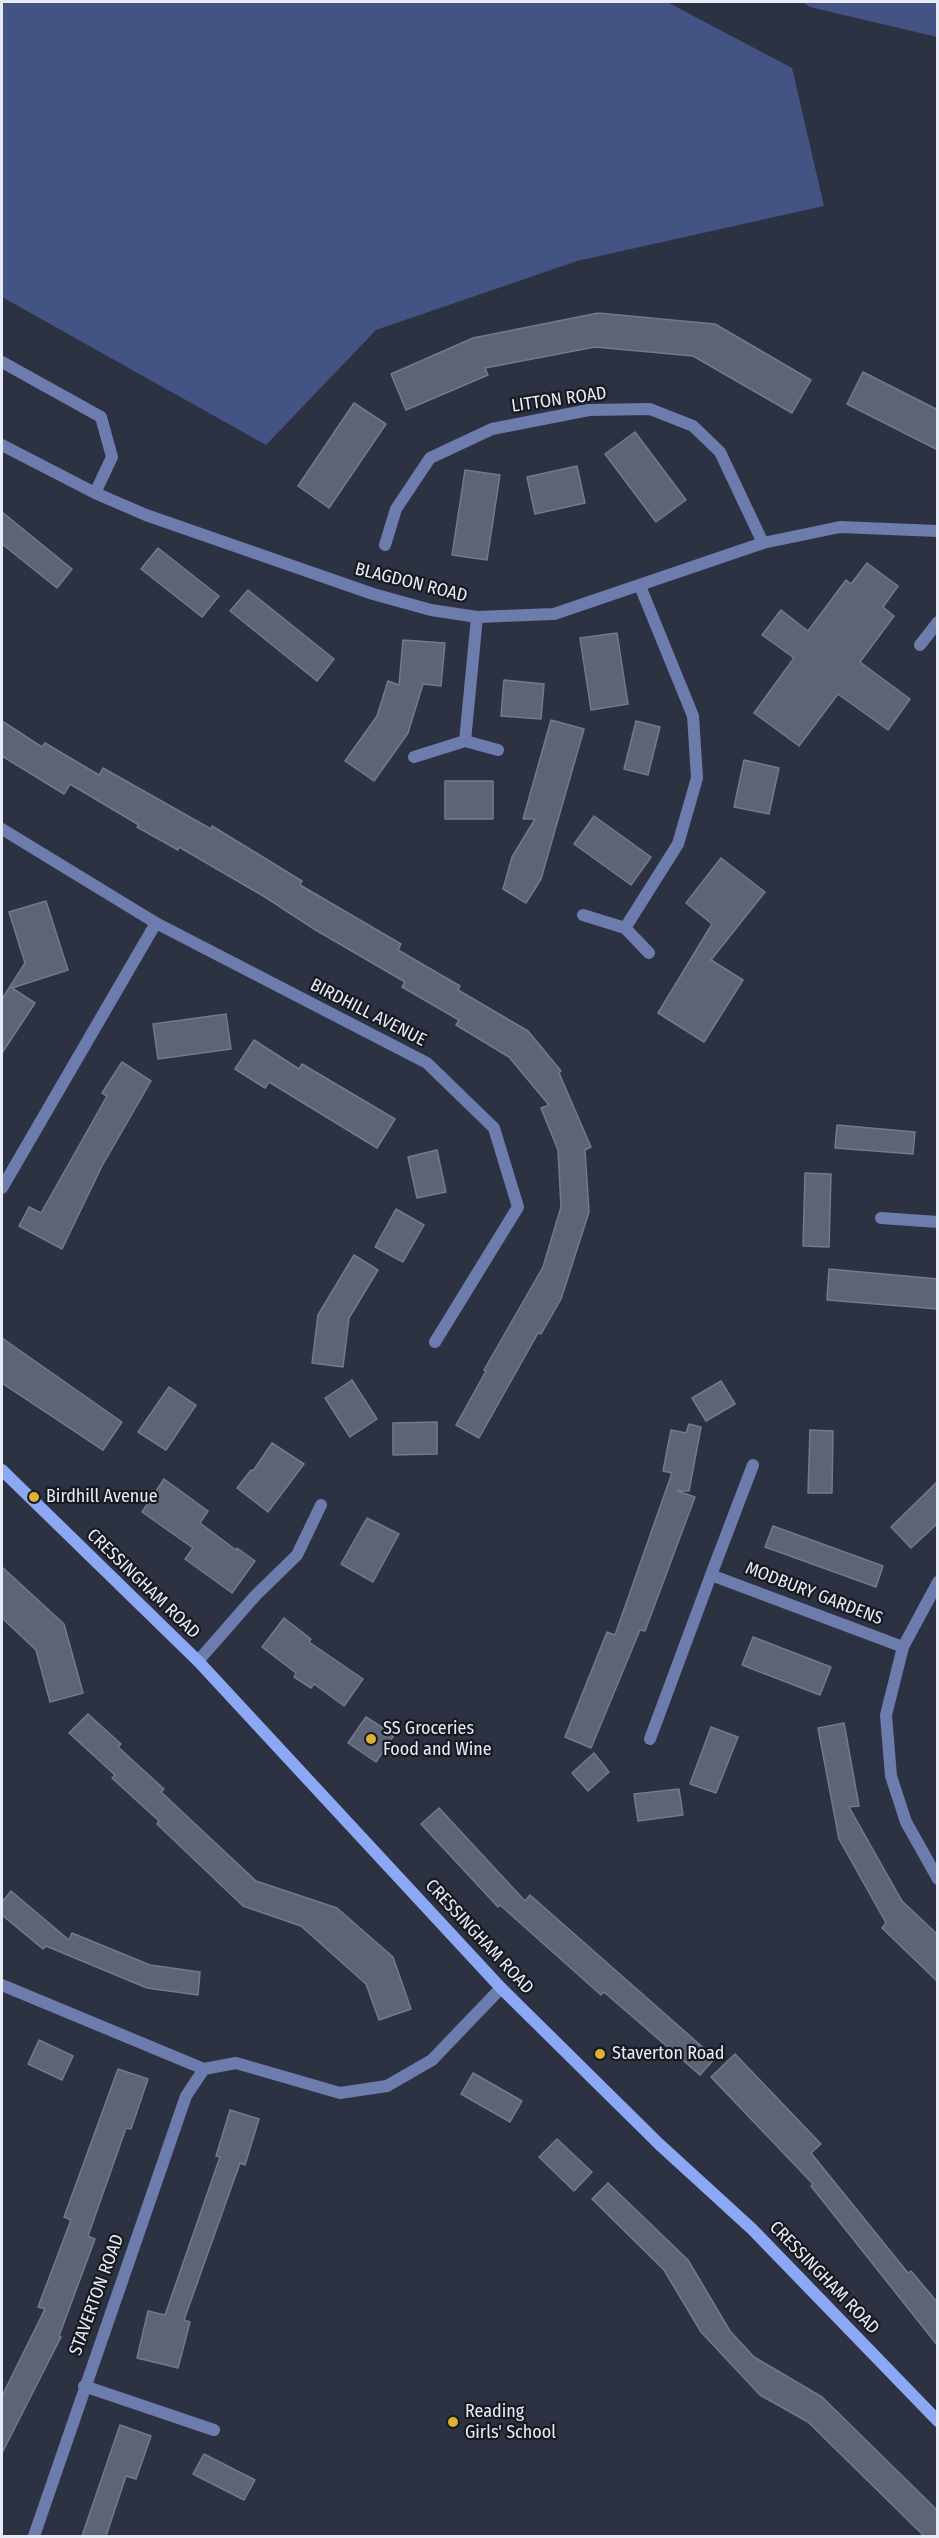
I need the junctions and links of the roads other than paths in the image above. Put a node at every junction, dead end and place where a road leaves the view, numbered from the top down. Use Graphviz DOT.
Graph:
graph roads {
  1 [pos="2,362"];
  2 [pos="2,445"];
  3 [pos="95,493"];
  4 [pos="938,531"];
  5 [pos="763,543"];
  6 [pos="385,545"];
  7 [pos="640,586"];
  8 [pos="477,617"];
  9 [pos="938,622"];
  10 [pos="920,645"];
  11 [pos="465,741"];
  12 [pos="498,750"];
  13 [pos="414,757"];
  14 [pos="2,829"];
  15 [pos="583,915"];
  16 [pos="156,924"];
  17 [pos="625,928"];
  18 [pos="649,953"];
  19 [pos="2,1188"];
  20 [pos="881,1218"];
  21 [pos="938,1222"];
  22 [pos="435,1342"];
  23 [pos="753,1465"];
  24 [pos="2,1470"];
  25 [pos="321,1504"];
  26 [pos="711,1575"];
  27 [pos="938,1582"];
  28 [pos="903,1647"];
  29 [pos="198,1662"];
  30 [pos="650,1739"];
  31 [pos="938,1879"];
  32 [pos="2,1985"];
  33 [pos="501,1988"];
  34 [pos="204,2069"];
  35 [pos="84,2386"];
  36 [pos="938,2421"];
  37 [pos="214,2430"];
  38 [pos="34,2536"];
  1 -- 3 [label="street"];
  2 -- 3 [label="street, BLAGDON ROAD"];
  3 -- 8 [label="street, BLAGDON ROAD"];
  4 -- 5 [label="street, BLAGDON ROAD"];
  5 -- 6 [label="street, LITTON ROAD"];
  5 -- 7 [label="street, BLAGDON ROAD"];
  7 -- 8 [label="street, BLAGDON ROAD"];
  7 -- 17 [label="street"];
  8 -- 11 [label="street"];
  9 -- 10 [label="street"];
  11 -- 12 [label="street"];
  11 -- 13 [label="street"];
  14 -- 16 [label="street, BIRDHILL AVENUE"];
  15 -- 17 [label="street"];
  16 -- 19 [label="street"];
  16 -- 22 [label="street, BIRDHILL AVENUE"];
  17 -- 18 [label="street"];
  20 -- 21 [label="street"];
  23 -- 26 [label="street"];
  24 -- 29 [label="street, CRESSINGHAM ROAD"];
  25 -- 29 [label="street"];
  26 -- 28 [label="street, MODBURY GARDENS"];
  26 -- 30 [label="street"];
  27 -- 28 [label="street"];
  28 -- 31 [label="street"];
  29 -- 33 [label="street, CRESSINGHAM ROAD"];
  32 -- 34 [label="street"];
  33 -- 34 [label="street"];
  33 -- 36 [label="street, CRESSINGHAM ROAD"];
  34 -- 35 [label="street, STAVERTON ROAD"];
  35 -- 37 [label="street"];
  35 -- 38 [label="street, STAVERTON ROAD"];
}
